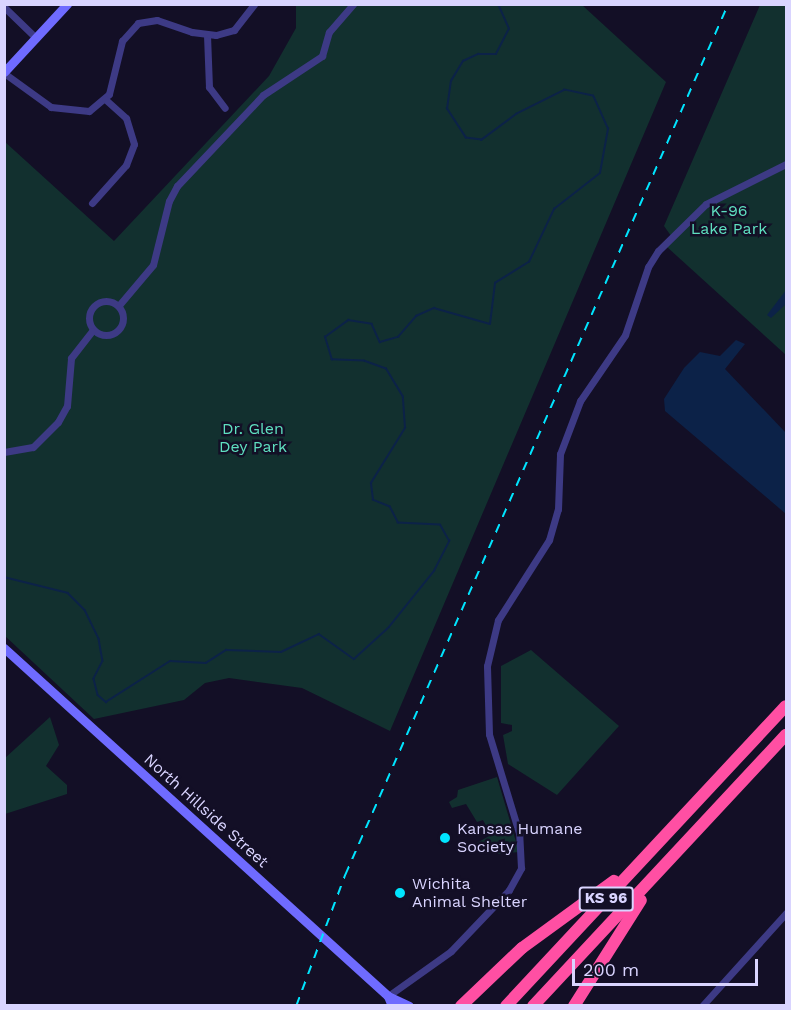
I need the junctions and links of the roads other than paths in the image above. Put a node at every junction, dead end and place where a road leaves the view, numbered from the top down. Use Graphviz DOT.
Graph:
graph roads {
  1 [pos="67,4"];
  2 [pos="254,4"];
  3 [pos="352,4"];
  4 [pos="4,7"];
  5 [pos="207,35"];
  6 [pos="36,38"];
  7 [pos="4,72"];
  8 [pos="105,99"];
  9 [pos="225,108"];
  10 [pos="786,164"];
  11 [pos="92,203"];
  12 [pos="120,304"];
  13 [pos="92,332"];
  14 [pos="4,452"];
  15 [pos="4,648"];
  16 [pos="786,705"];
  17 [pos="786,735"];
  18 [pos="706,793"];
  19 [pos="678,851"];
  20 [pos="786,913"];
  21 [pos="388,996"];
  22 [pos="392,1005"];
  23 [pos="409,1005"];
  24 [pos="461,1005"];
  25 [pos="506,1005"];
  26 [pos="533,1005"];
  27 [pos="574,1005"];
  28 [pos="702,1005"];
  1 -- 6 [label="main road"];
  2 -- 5 [label="street"];
  3 -- 12 [label="street"];
  4 -- 6 [label="street"];
  5 -- 8 [label="street"];
  5 -- 9 [label="street"];
  6 -- 7 [label="main road"];
  7 -- 8 [label="street"];
  8 -- 11 [label="street"];
  10 -- 21 [label="street"];
  12 -- 13 [label="street"];
  12 -- 13 [label="street"];
  13 -- 14 [label="street"];
  15 -- 21 [label="main road, North Hillside Street"];
  16 -- 18 [label="highway, KS 96"];
  17 -- 19 [label="highway, KS 96"];
  18 -- 24 [label="highway"];
  18 -- 25 [label="highway, KS 96"];
  19 -- 26 [label="highway, KS 96"];
  19 -- 27 [label="highway"];
  20 -- 28 [label="street"];
  21 -- 22 [label="main road, North Hillside Street"];
  21 -- 23 [label="main road, North Hillside Street"];
}
